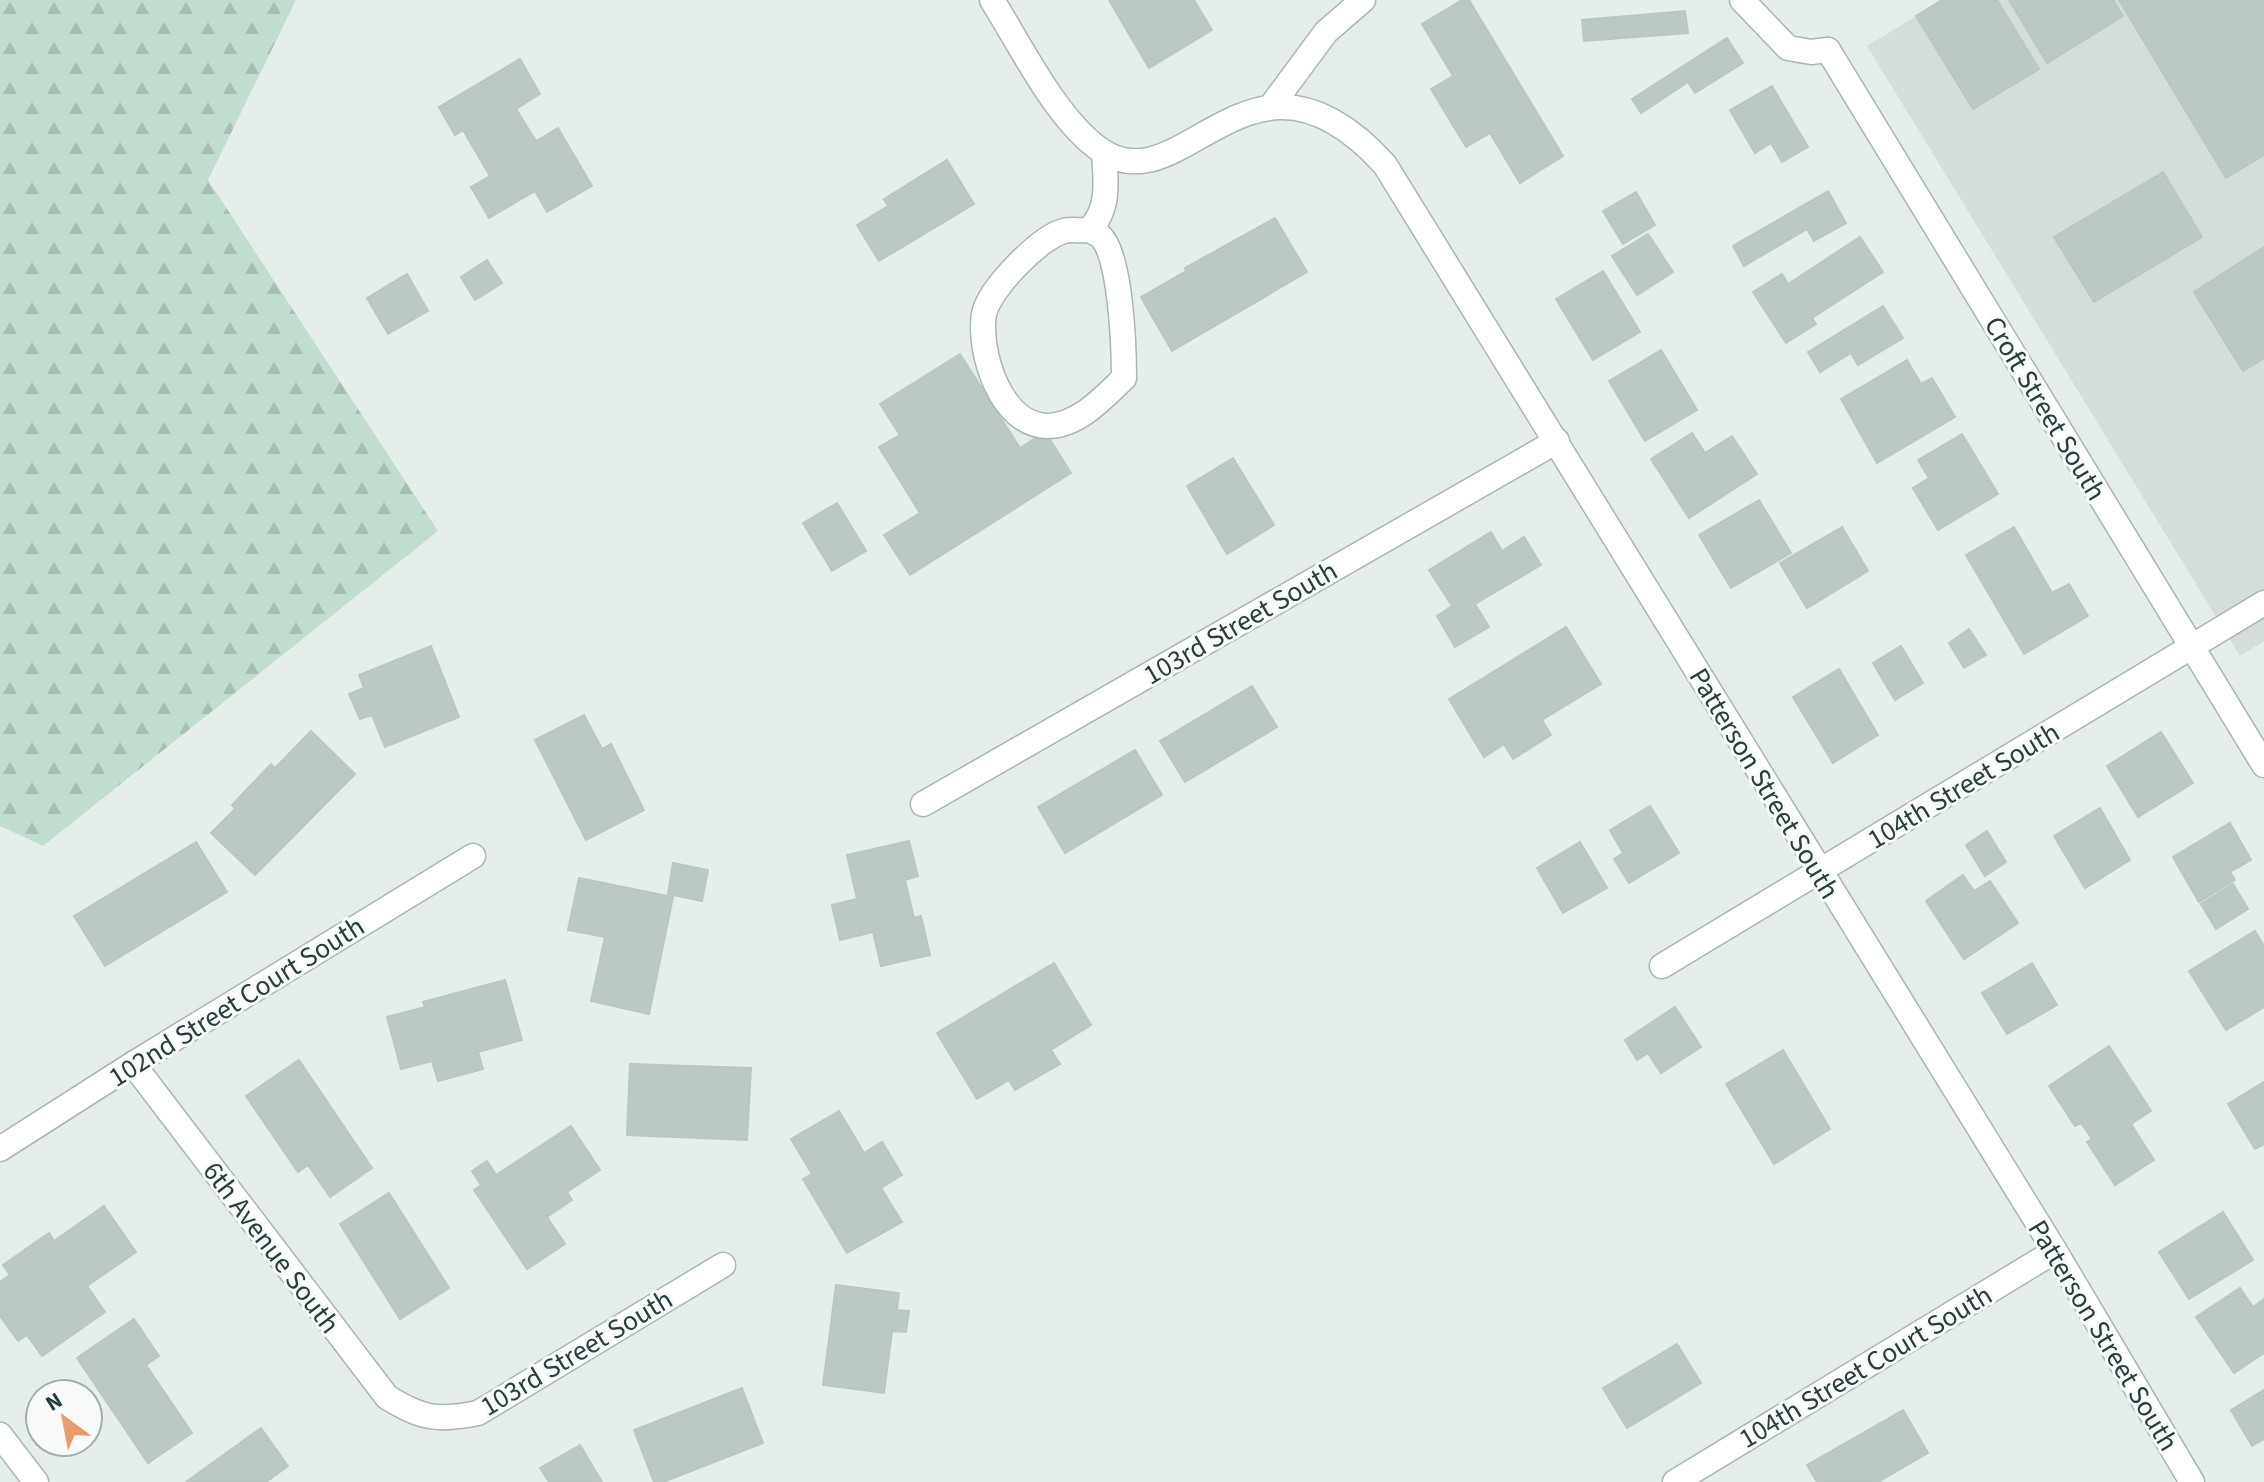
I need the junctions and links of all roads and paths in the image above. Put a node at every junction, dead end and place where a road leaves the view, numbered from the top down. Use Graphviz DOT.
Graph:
graph roads {
  1 [pos="992,0"];
  2 [pos="1363,0"];
  3 [pos="1742,0"];
  4 [pos="1272,105"];
  5 [pos="1104,153"];
  6 [pos="1089,230"];
  7 [pos="1557,441"];
  8 [pos="2264,603"];
  9 [pos="2192,647"];
  10 [pos="2264,765"];
  11 [pos="923,804"];
  12 [pos="473,856"];
  13 [pos="1819,871"];
  14 [pos="1662,966"];
  15 [pos="133,1064"];
  16 [pos="0,1149"];
  17 [pos="2055,1251"];
  18 [pos="723,1265"];
  19 [pos="423,1417"];
  20 [pos="0,1435"];
  21 [pos="36,1482"];
  22 [pos="1675,1482"];
  23 [pos="2192,1482"];
  1 -- 5 [label="street"];
  2 -- 4 [label="street"];
  3 -- 9 [label="street, Croft Street South"];
  4 -- 5 [label="street"];
  4 -- 7 [label="street, Patterson Street South"];
  5 -- 6 [label="street"];
  6 -- 6 [label="street"];
  7 -- 11 [label="street, 103rd Street South"];
  7 -- 13 [label="street, Patterson Street South"];
  8 -- 9 [label="street, 104th Street South"];
  9 -- 10 [label="street, Croft Street South"];
  9 -- 13 [label="street, 104th Street South"];
  12 -- 15 [label="street, 102nd Street Court South"];
  13 -- 14 [label="street, 104th Street South"];
  13 -- 17 [label="street, Patterson Street South"];
  15 -- 16 [label="street, 102nd Street Court South"];
  15 -- 19 [label="street, 6th Avenue South"];
  17 -- 22 [label="street, 104th Street Court South"];
  17 -- 23 [label="street, Patterson Street South"];
  18 -- 19 [label="street, 103rd Street South"];
  20 -- 21 [label="street"];
}
